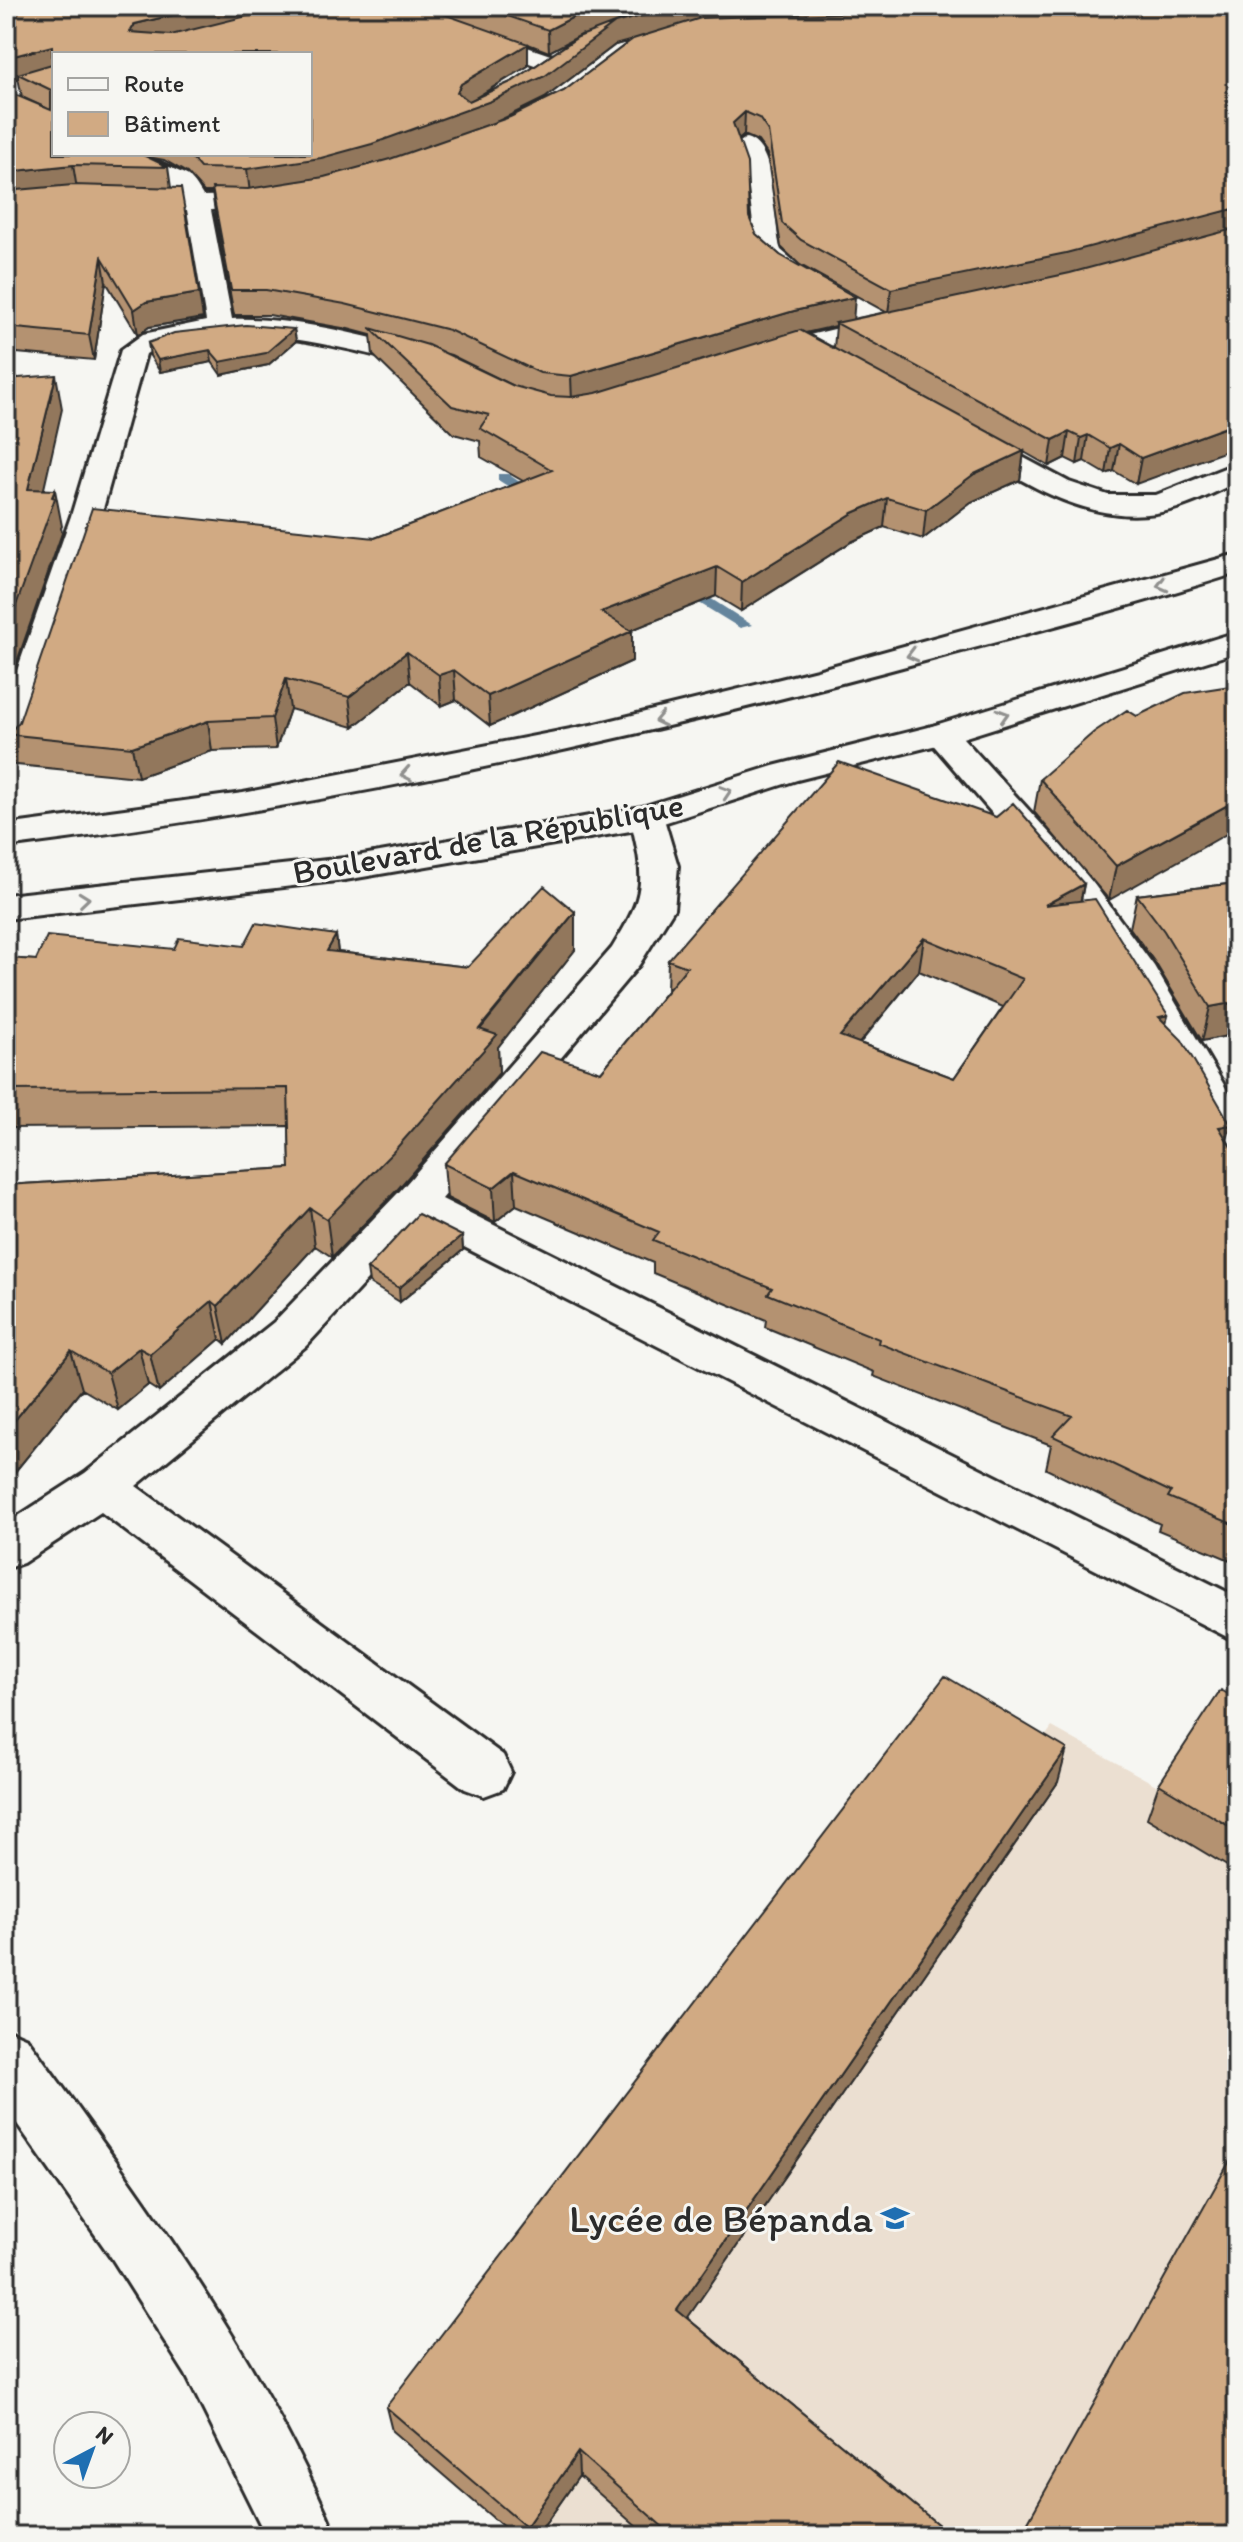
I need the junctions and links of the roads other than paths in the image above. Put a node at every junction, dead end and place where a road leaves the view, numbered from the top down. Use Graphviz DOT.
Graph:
graph roads {
  1 [pos="389,6"];
  2 [pos="577,49"];
  3 [pos="551,63"];
  4 [pos="52,79"];
  5 [pos="531,80"];
  6 [pos="6,91"];
  7 [pos="6,101"];
  8 [pos="30,112"];
  9 [pos="746,145"];
  10 [pos="117,169"];
  11 [pos="6,186"];
  12 [pos="189,188"];
  13 [pos="295,196"];
  14 [pos="6,206"];
  15 [pos="829,294"];
  16 [pos="855,309"];
  17 [pos="924,319"];
  18 [pos="882,324"];
  19 [pos="220,326"];
  20 [pos="802,345"];
  21 [pos="772,354"];
  22 [pos="454,371"];
  23 [pos="857,375"];
  24 [pos="952,428"];
  25 [pos="1237,472"];
  26 [pos="1237,563"];
  27 [pos="1237,642"];
  28 [pos="941,734"];
  29 [pos="6,751"];
  30 [pos="648,817"];
  31 [pos="6,836"];
  32 [pos="6,907"];
  33 [pos="1237,1144"];
  34 [pos="414,1203"];
  35 [pos="102,1487"];
  36 [pos="6,1549"];
  37 [pos="1237,1621"];
  38 [pos="484,1772"];
  39 [pos="6,2058"];
  40 [pos="302,2536"];
  1 -- 3 [label="street"];
  2 -- 3 [label="street"];
  3 -- 5 [label="street"];
  4 -- 6 [label="street"];
  7 -- 8 [label="street"];
  9 -- 15 [label="street"];
  10 -- 11 [label="street"];
  10 -- 12 [label="street"];
  12 -- 13 [label="street"];
  12 -- 14 [label="street"];
  12 -- 19 [label="street"];
  16 -- 18 [label="street"];
  17 -- 18 [label="street"];
  18 -- 20 [label="street"];
  19 -- 22 [label="street"];
  19 -- 29 [label="street"];
  20 -- 21 [label="street"];
  20 -- 23 [label="street"];
  24 -- 25 [label="street"];
  26 -- 31 [label="street, one-way"];
  28 -- 27 [label="street, Boulevard de la République, one-way"];
  30 -- 28 [label="street, Boulevard de la République, one-way"];
  28 -- 33 [label="street"];
  32 -- 30 [label="street, Boulevard de la République, one-way"];
  30 -- 34 [label="street"];
  34 -- 35 [label="street"];
  34 -- 37 [label="street"];
  35 -- 36 [label="street"];
  35 -- 38 [label="street"];
  39 -- 40 [label="street"];
}
